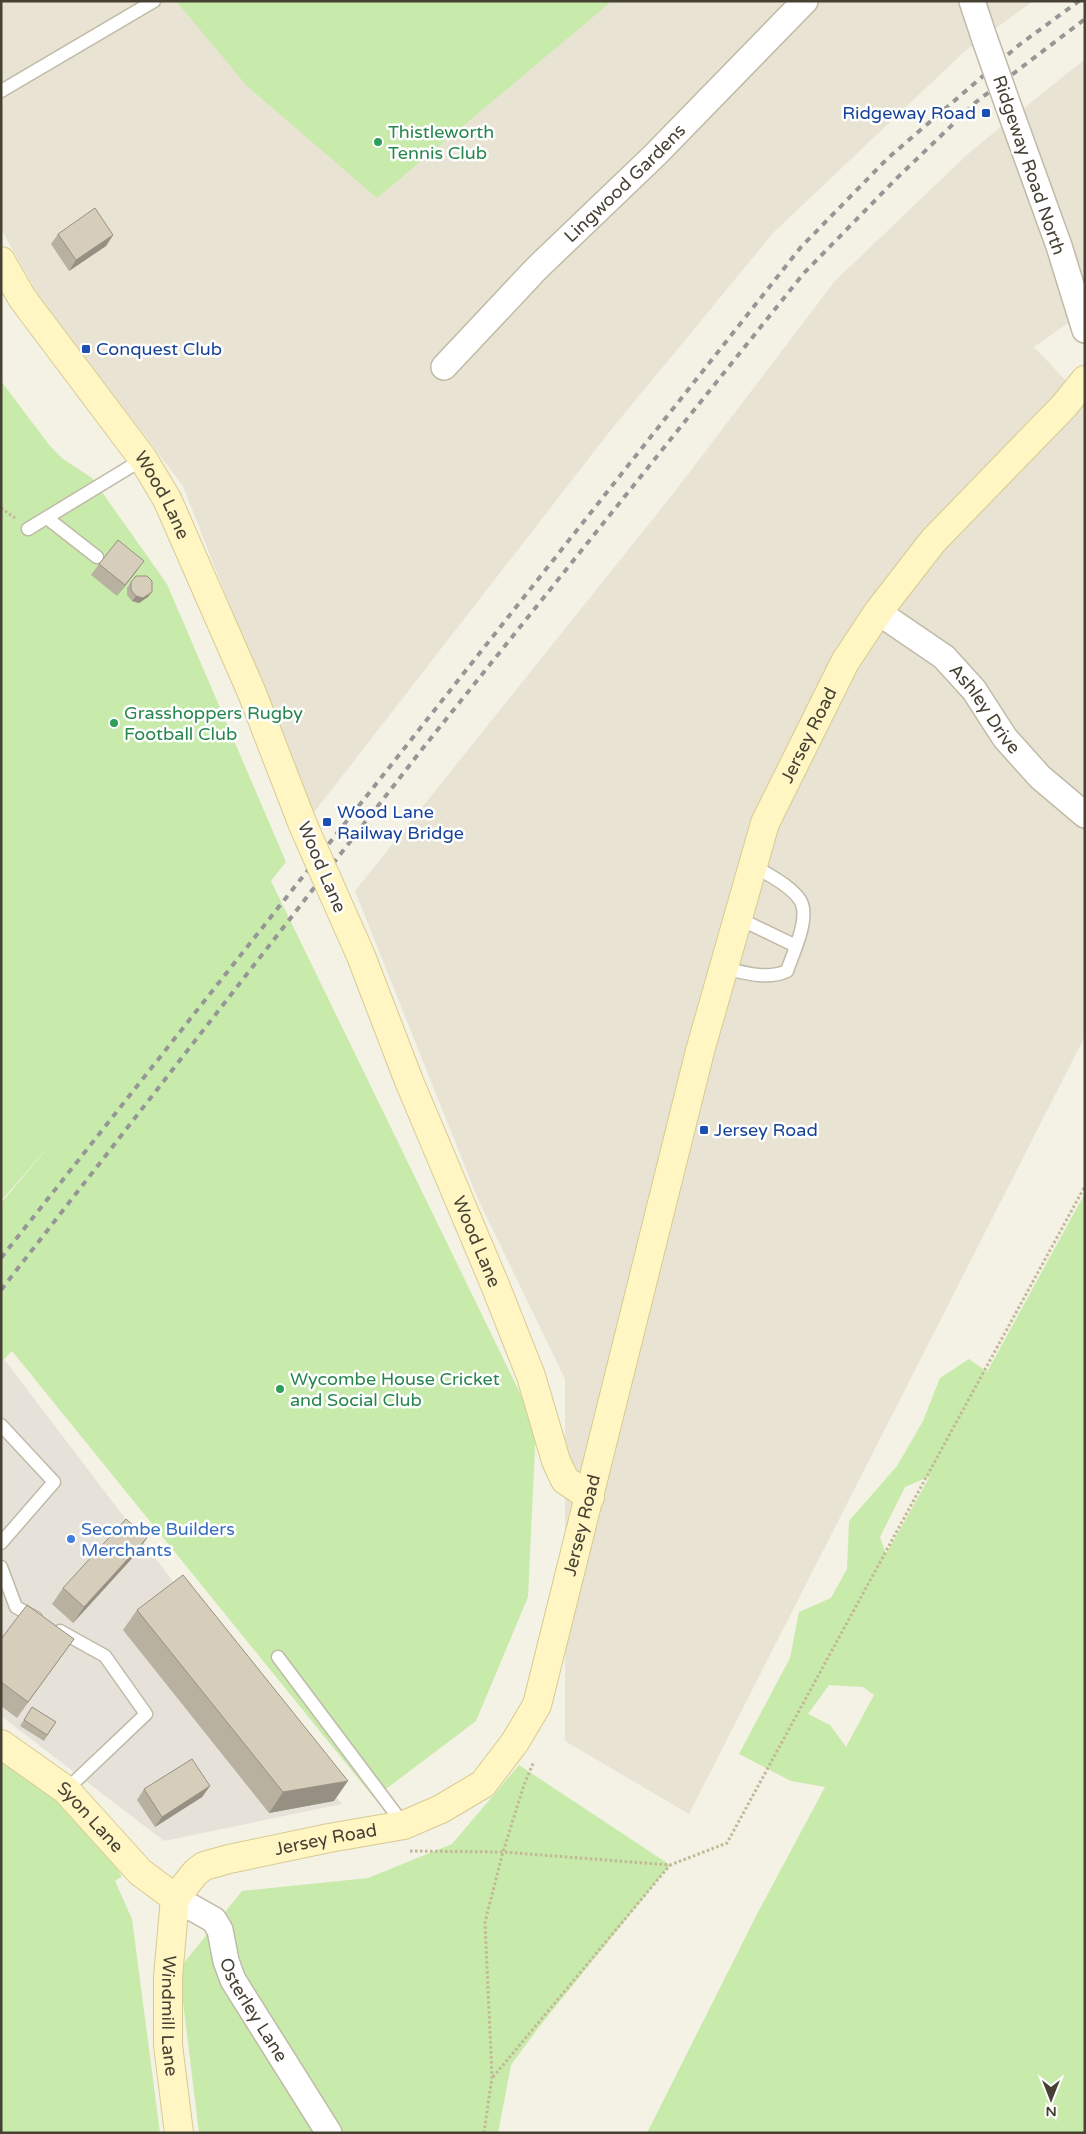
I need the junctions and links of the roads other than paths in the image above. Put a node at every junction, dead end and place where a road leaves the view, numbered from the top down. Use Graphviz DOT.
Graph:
graph roads {
  1 [pos="154,1"];
  2 [pos="805,1"];
  3 [pos="972,1"];
  4 [pos="1,91"];
  5 [pos="2,265"];
  6 [pos="1085,330"];
  7 [pos="444,367"];
  8 [pos="1085,380"];
  9 [pos="143,459"];
  10 [pos="47,518"];
  11 [pos="28,529"];
  12 [pos="97,557"];
  13 [pos="878,612"];
  14 [pos="1085,815"];
  15 [pos="753,865"];
  16 [pos="738,918"];
  17 [pos="796,946"];
  18 [pos="724,968"];
  19 [pos="1,1425"];
  20 [pos="590,1497"];
  21 [pos="1,1543"];
  22 [pos="1,1567"];
  23 [pos="278,1657"];
  24 [pos="1,1744"];
  25 [pos="66,1790"];
  26 [pos="402,1838"];
  27 [pos="175,1898"];
  28 [pos="179,2133"];
  29 [pos="329,2133"];
  1 -- 4 [label="lane"];
  2 -- 7 [label="street, Lingwood Gardens"];
  3 -- 6 [label="street, Ridgeway Road North, bridge"];
  5 -- 9 [label="street, Wood Lane"];
  8 -- 13 [label="street, Jersey Road"];
  9 -- 10 [label="lane"];
  9 -- 20 [label="street, Wood Lane, bridge"];
  10 -- 11 [label="lane"];
  10 -- 12 [label="lane"];
  13 -- 14 [label="street, Ashley Drive"];
  13 -- 15 [label="street, Jersey Road"];
  15 -- 16 [label="street, Jersey Road"];
  15 -- 17 [label="lane"];
  16 -- 17 [label="lane"];
  16 -- 18 [label="street, Jersey Road"];
  17 -- 18 [label="lane"];
  18 -- 20 [label="street, Jersey Road"];
  19 -- 21 [label="lane"];
  20 -- 26 [label="street, Jersey Road"];
  22 -- 25 [label="lane"];
  23 -- 26 [label="lane"];
  24 -- 25 [label="street, Syon Lane"];
  25 -- 27 [label="street, Syon Lane"];
  26 -- 27 [label="street, Jersey Road"];
  27 -- 28 [label="street, Windmill Lane"];
  27 -- 29 [label="street, Osterley Lane"];
}
